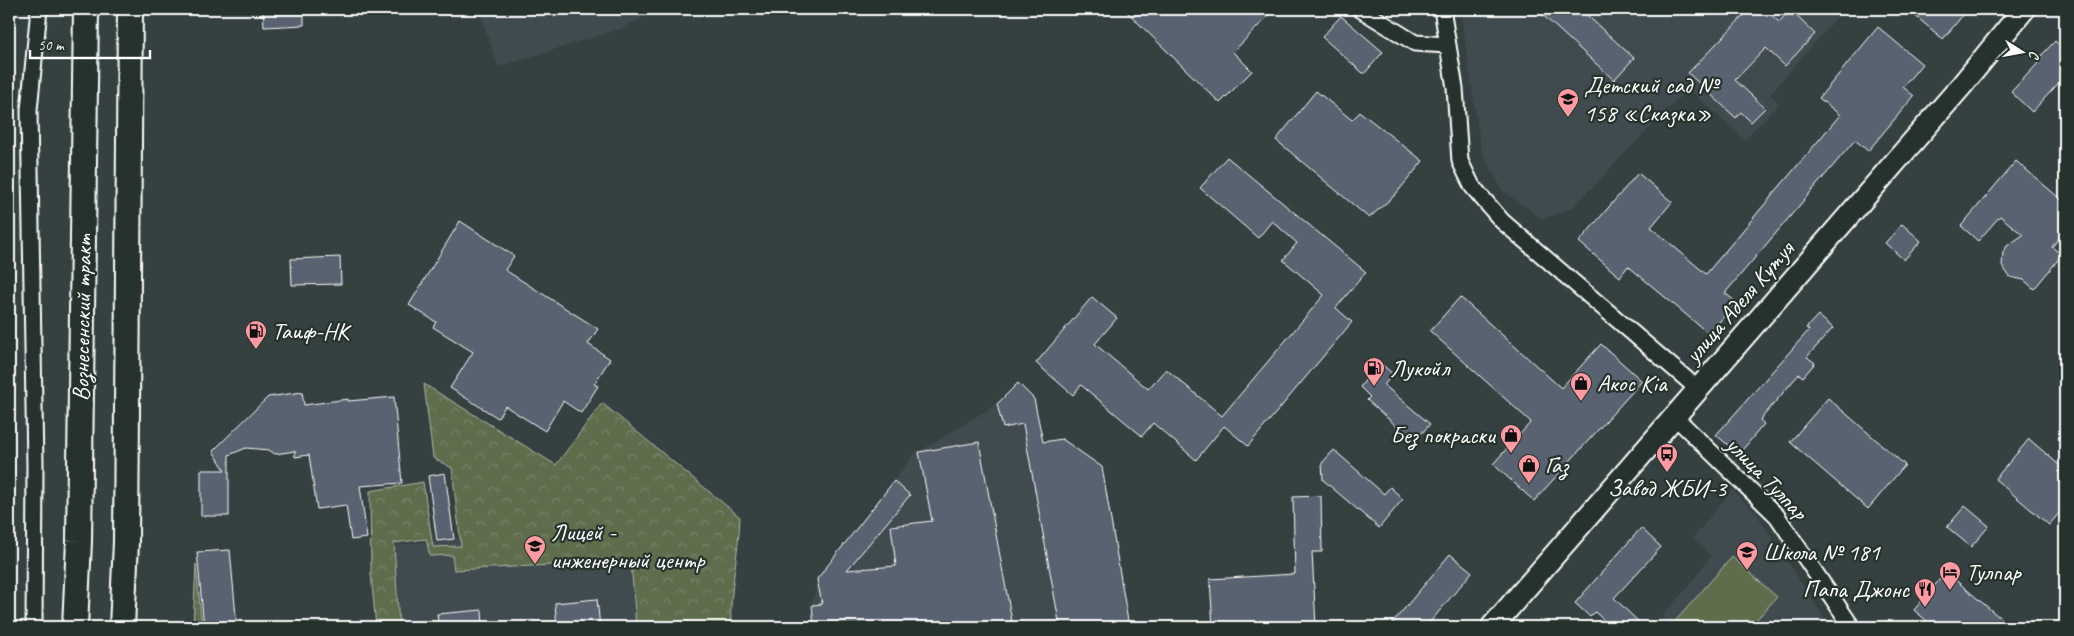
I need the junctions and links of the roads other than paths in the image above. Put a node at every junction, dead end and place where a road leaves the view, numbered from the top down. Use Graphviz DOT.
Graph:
graph roads {
  1 [pos="39,9"];
  2 [pos="86,9"];
  3 [pos="130,9"];
  4 [pos="1360,9"];
  5 [pos="1442,9"];
  6 [pos="2024,9"];
  7 [pos="1448,45"];
  8 [pos="1698,389"];
  9 [pos="1674,416"];
  10 [pos="34,627"];
  11 [pos="75,627"];
  12 [pos="122,627"];
  13 [pos="1492,627"];
  14 [pos="1852,627"];
  1 -- 10 [label="street"];
  2 -- 11 [label="main road, Вознесенский тракт"];
  3 -- 12 [label="main road, Вознесенский тракт"];
  4 -- 7 [label="street"];
  5 -- 7 [label="street"];
  6 -- 8 [label="main road, улица Аделя Кутуя"];
  7 -- 8 [label="street"];
  8 -- 9 [label="main road, улица Аделя Кутуя"];
  9 -- 13 [label="main road, улица Аделя Кутуя"];
  9 -- 14 [label="street, улица Тулпар"];
}
